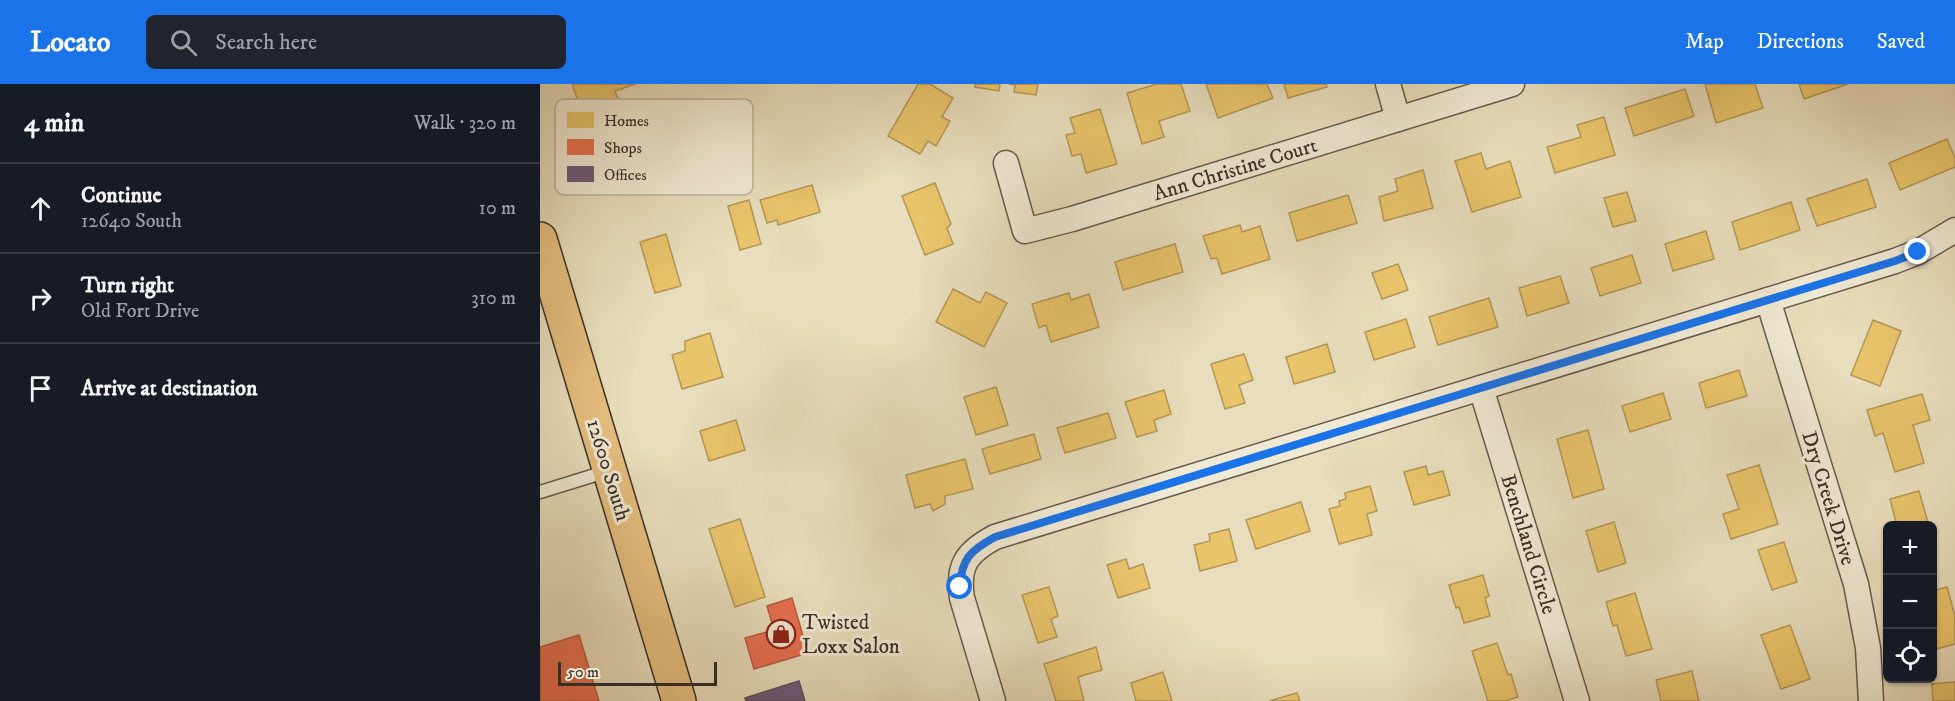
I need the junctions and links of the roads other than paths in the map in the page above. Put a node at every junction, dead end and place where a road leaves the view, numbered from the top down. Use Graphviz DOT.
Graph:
graph roads {
  1 [pos="1388,84"];
  2 [pos="1512,84"];
  3 [pos="1398,119"];
  4 [pos="1006,163"];
  5 [pos="1955,230"];
  6 [pos="540,239"];
  7 [pos="1768,300"];
  8 [pos="1481,388"];
  9 [pos="609,470"];
  10 [pos="540,492"];
  11 [pos="679,701"];
  12 [pos="993,701"];
  13 [pos="1577,701"];
  14 [pos="1870,701"];
  1 -- 3 [label="street"];
  2 -- 3 [label="street, Ann Christine Court"];
  3 -- 4 [label="street, Ann Christine Court"];
  5 -- 7 [label="street"];
  6 -- 9 [label="main road, 12600 South"];
  7 -- 8 [label="street"];
  7 -- 14 [label="street, Dry Creek Drive"];
  8 -- 12 [label="street"];
  8 -- 13 [label="street, Benchland Circle"];
  9 -- 10 [label="lane"];
  9 -- 11 [label="main road, 12600 South"];
}
